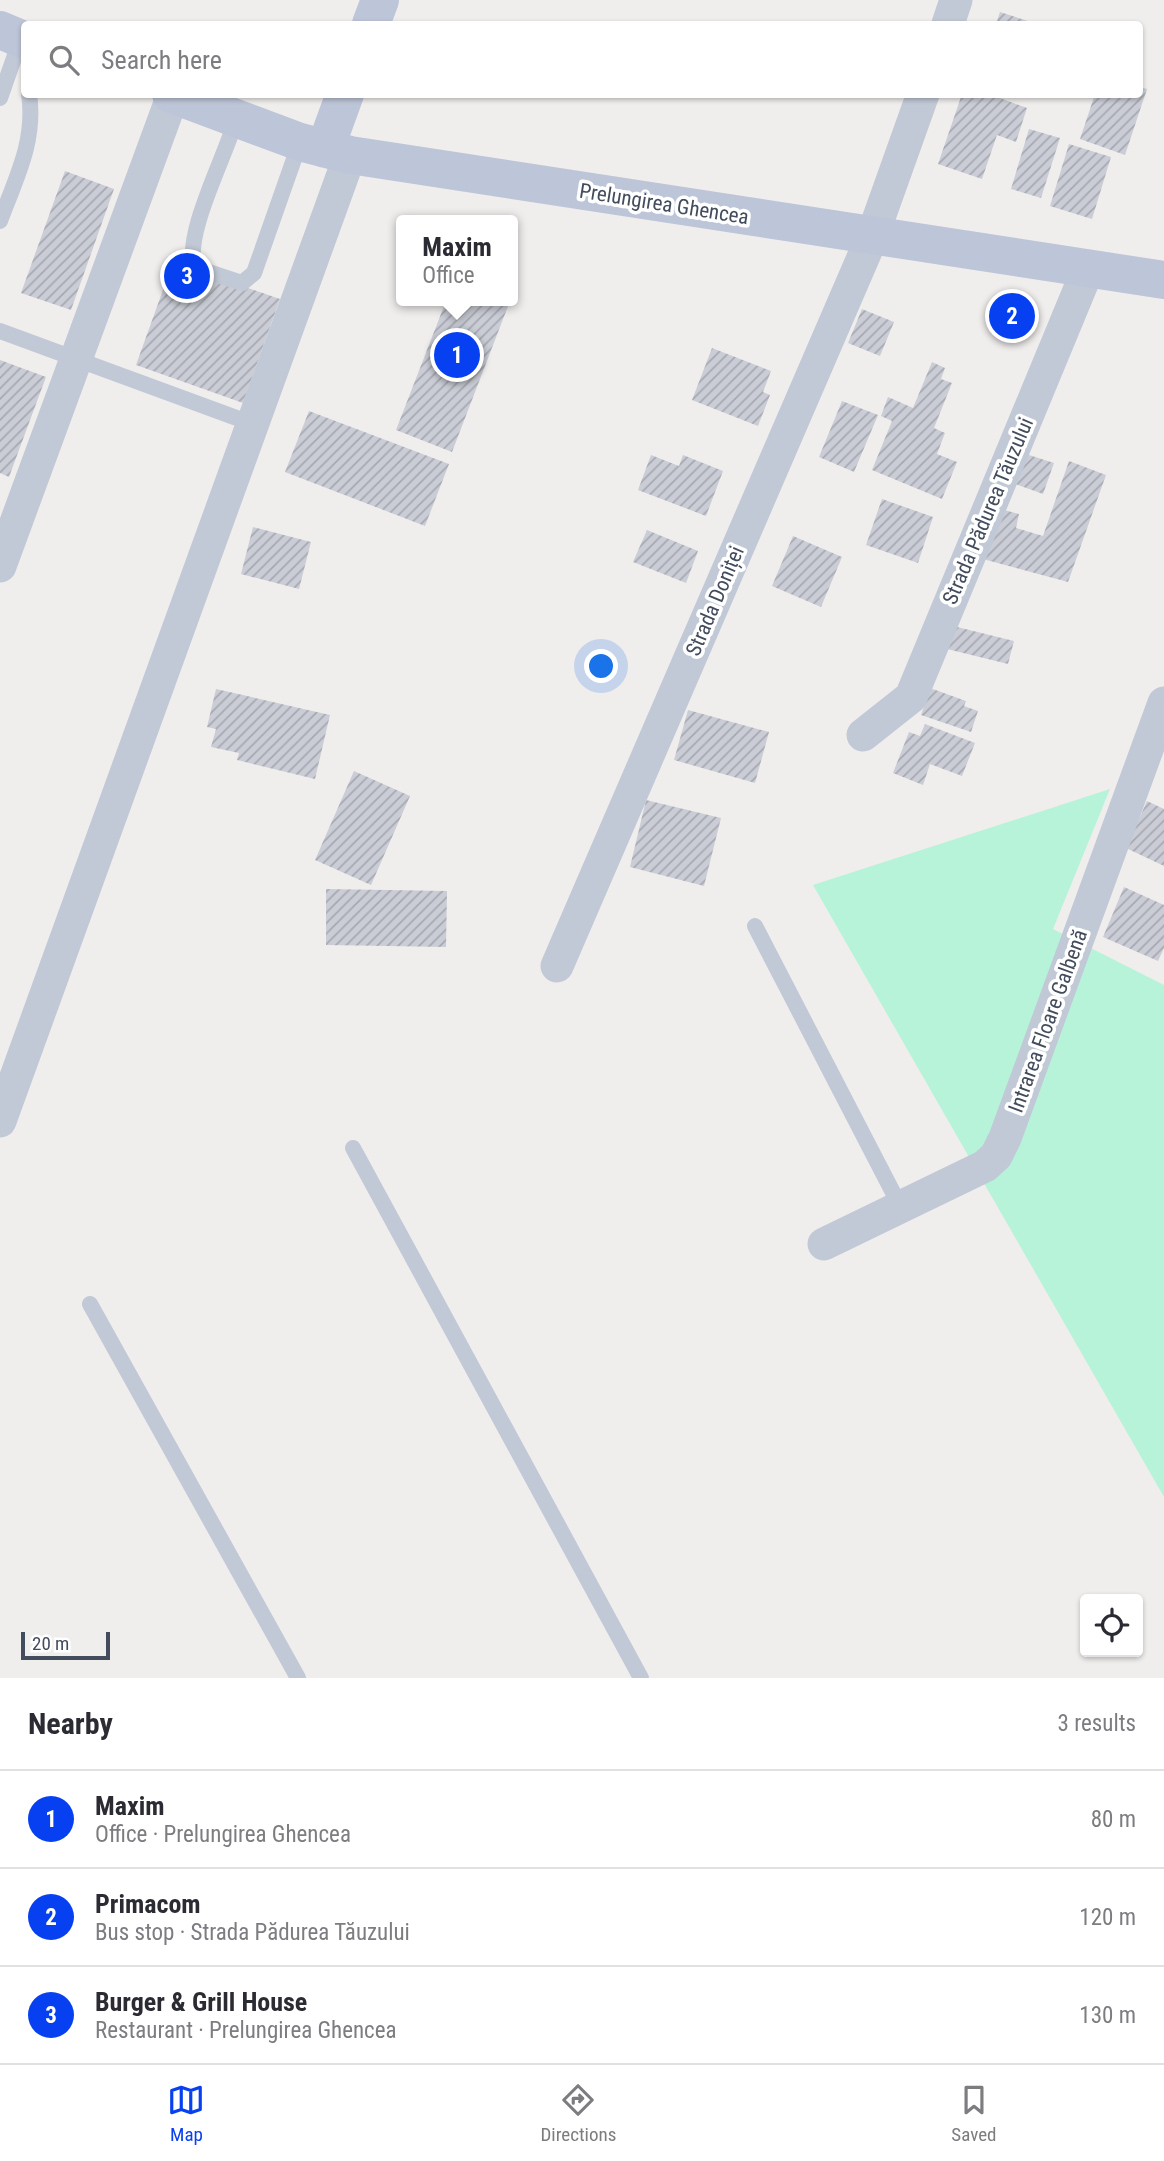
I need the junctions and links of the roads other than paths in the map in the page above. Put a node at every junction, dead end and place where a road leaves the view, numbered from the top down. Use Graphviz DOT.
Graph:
graph roads {
  1 [pos="380,0"];
  2 [pos="956,0"];
  3 [pos="372,21"];
  4 [pos="949,21"];
  5 [pos="17,43"];
  6 [pos="0,98"];
  7 [pos="29,98"];
  8 [pos="171,98"];
  9 [pos="180,98"];
  10 [pos="344,98"];
  11 [pos="922,98"];
  12 [pos="236,119"];
  13 [pos="325,149"];
  14 [pos="0,221"];
  15 [pos="872,237"];
  16 [pos="1088,269"];
  17 [pos="1163,276"];
  18 [pos="0,331"];
  19 [pos="76,359"];
  20 [pos="254,424"];
  21 [pos="0,566"];
  22 [pos="1164,703"];
  23 [pos="863,734"];
  24 [pos="755,926"];
  25 [pos="557,966"];
  26 [pos="0,1121"];
  27 [pos="353,1148"];
  28 [pos="900,1206"];
  29 [pos="824,1244"];
  30 [pos="90,1304"];
  31 [pos="298,1678"];
  32 [pos="641,1678"];
  1 -- 3 [label="main road"];
  2 -- 4 [label="street"];
  5 -- 6 [label="lane"];
  7 -- 14 [label="lane"];
  8 -- 19 [label="street"];
  9 -- 12 [label="main road, Prelungirea Ghencea"];
  10 -- 13 [label="main road"];
  11 -- 15 [label="street, Strada Doniței"];
  12 -- 13 [label="main road, Prelungirea Ghencea"];
  12 -- 13 [label="lane"];
  13 -- 15 [label="main road, Prelungirea Ghencea"];
  13 -- 20 [label="street"];
  15 -- 16 [label="main road, Prelungirea Ghencea"];
  15 -- 25 [label="street, Strada Doniței"];
  16 -- 17 [label="main road, Prelungirea Ghencea"];
  16 -- 23 [label="street, Strada Pădurea Tăuzului"];
  18 -- 19 [label="lane"];
  19 -- 20 [label="lane"];
  19 -- 21 [label="street"];
  20 -- 26 [label="street"];
  22 -- 28 [label="street, Intrarea Floare Galbenă"];
  24 -- 28 [label="lane"];
  27 -- 32 [label="lane"];
  28 -- 29 [label="street, Intrarea Floare Galbenă"];
  30 -- 31 [label="lane"];
}
